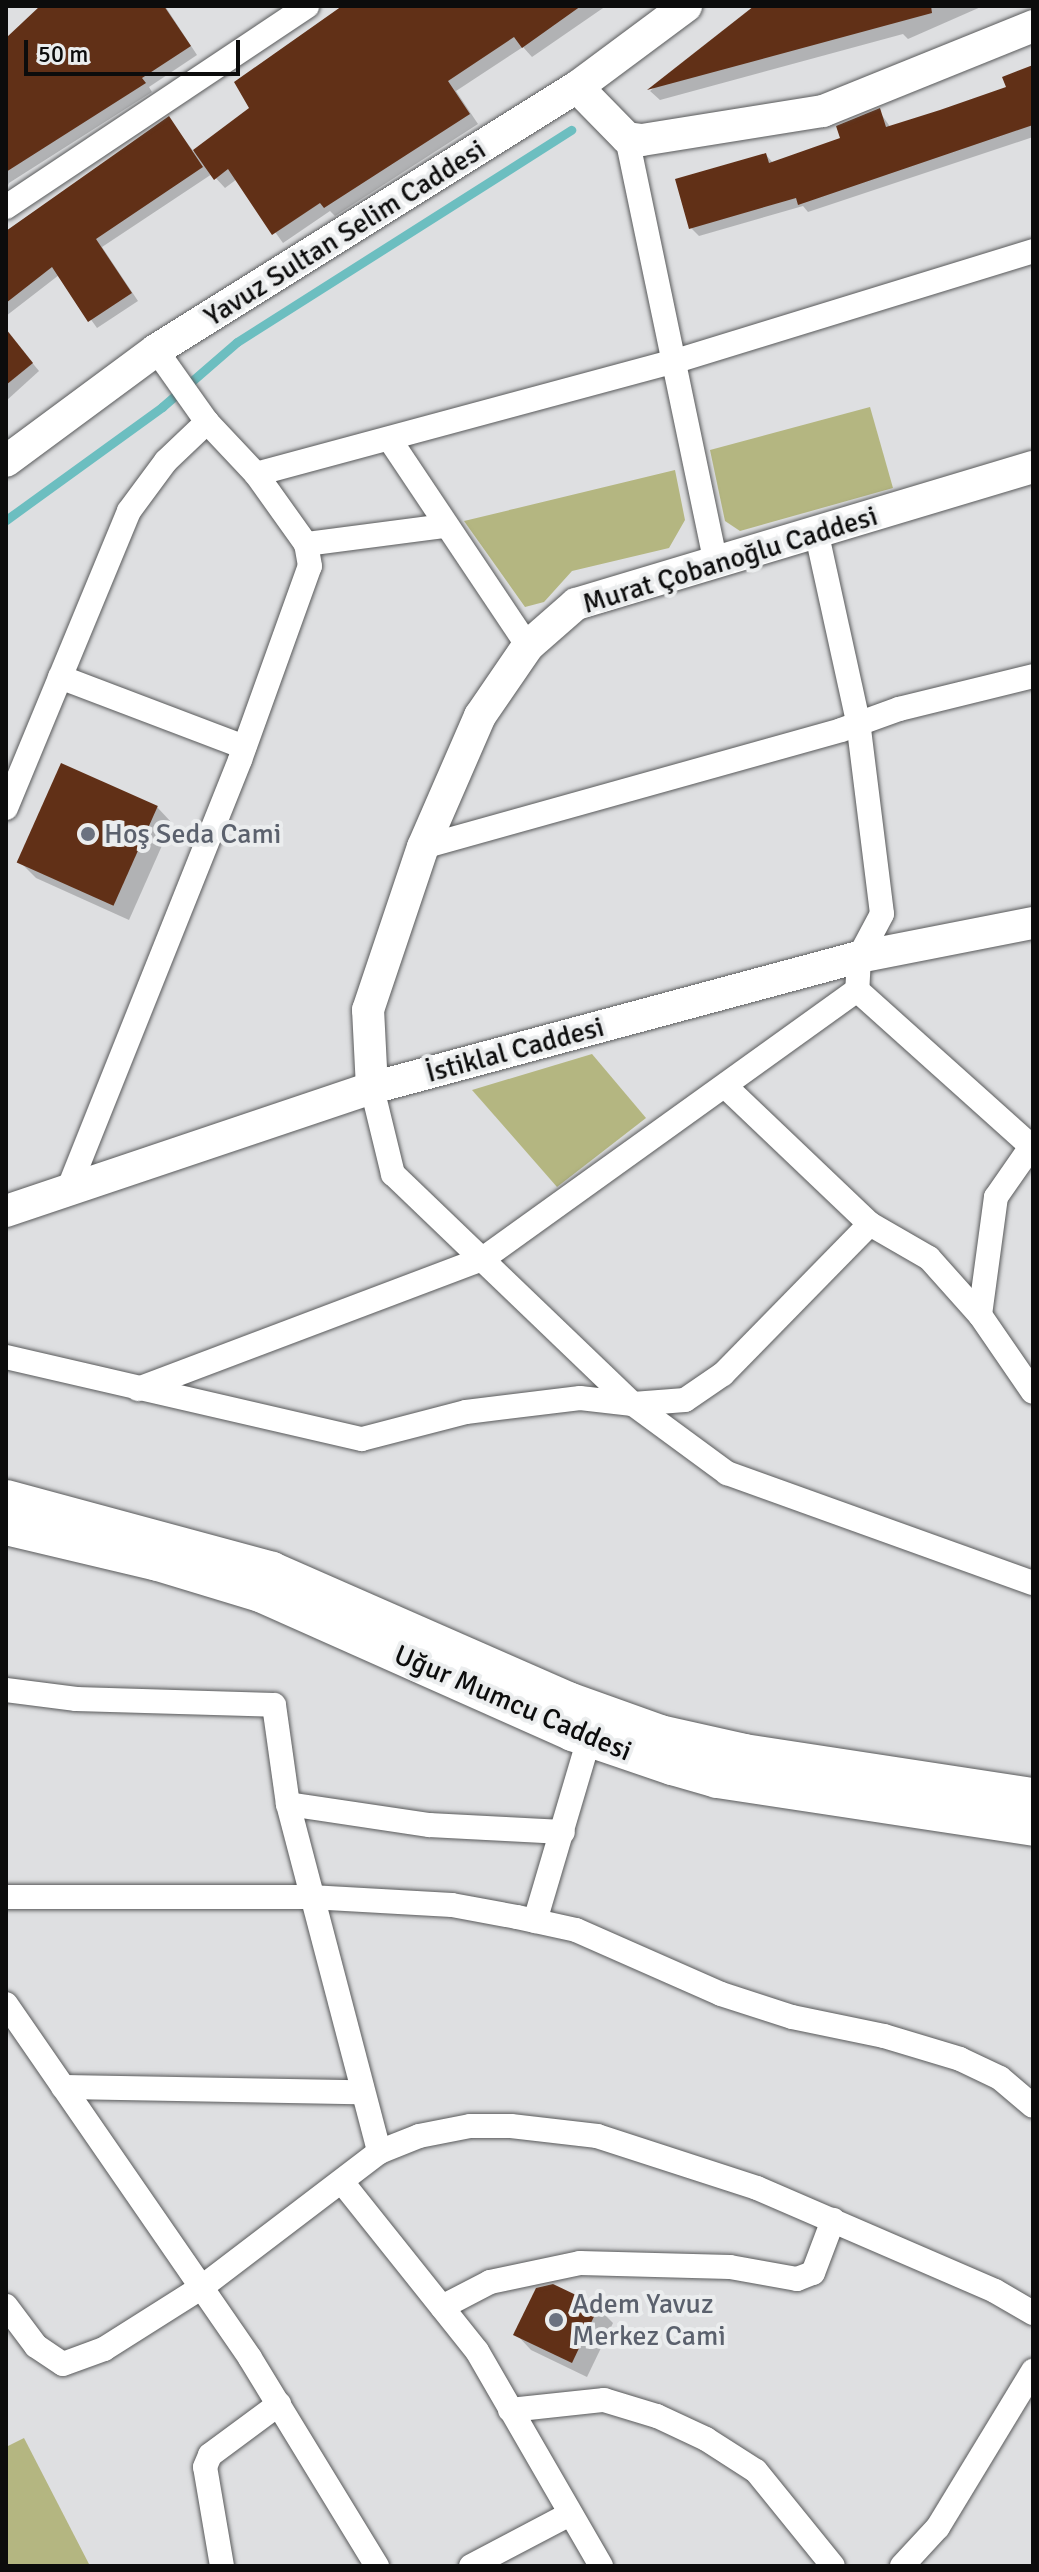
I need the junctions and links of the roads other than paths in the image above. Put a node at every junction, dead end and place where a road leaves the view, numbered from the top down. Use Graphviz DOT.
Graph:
graph roads {
  1 [pos="307,6"];
  2 [pos="686,6"];
  3 [pos="1033,26"];
  4 [pos="577,87"];
  5 [pos="627,138"];
  6 [pos="6,207"];
  7 [pos="1033,251"];
  8 [pos="676,361"];
  9 [pos="164,362"];
  10 [pos="201,413"];
  11 [pos="390,440"];
  12 [pos="6,461"];
  13 [pos="1033,467"];
  14 [pos="256,474"];
  15 [pos="445,526"];
  16 [pos="817,535"];
  17 [pos="306,544"];
  18 [pos="715,560"];
  19 [pos="528,646"];
  20 [pos="1033,676"];
  21 [pos="60,677"];
  22 [pos="858,721"];
  23 [pos="244,747"];
  24 [pos="6,808"];
  25 [pos="423,847"];
  26 [pos="1033,923"];
  27 [pos="859,957"];
  28 [pos="857,990"];
  29 [pos="725,1086"];
  30 [pos="372,1088"];
  31 [pos="1032,1146"];
  32 [pos="68,1190"];
  33 [pos="6,1211"];
  34 [pos="870,1224"];
  35 [pos="484,1258"];
  36 [pos="980,1315"];
  37 [pos="6,1357"];
  38 [pos="1031,1387"];
  39 [pos="138,1389"];
  40 [pos="633,1404"];
  41 [pos="6,1498"];
  42 [pos="6,1527"];
  43 [pos="1033,1583"];
  44 [pos="6,1690"];
  45 [pos="589,1739"];
  46 [pos="1033,1796"];
  47 [pos="288,1804"];
  48 [pos="1033,1828"];
  49 [pos="563,1832"];
  50 [pos="6,1897"];
  51 [pos="310,1897"];
  52 [pos="535,1921"];
  53 [pos="10,2019"];
  54 [pos="63,2087"];
  55 [pos="360,2092"];
  56 [pos="1033,2106"];
  57 [pos="379,2152"];
  58 [pos="342,2182"];
  59 [pos="833,2220"];
  60 [pos="202,2287"];
  61 [pos="6,2306"];
  62 [pos="442,2307"];
  63 [pos="1033,2313"];
  64 [pos="1033,2371"];
  65 [pos="279,2404"];
  66 [pos="510,2410"];
  67 [pos="570,2514"];
  68 [pos="222,2566"];
  69 [pos="377,2566"];
  70 [pos="471,2566"];
  71 [pos="601,2566"];
  72 [pos="833,2566"];
  73 [pos="902,2566"];
  1 -- 6 [label="street"];
  2 -- 4 [label="street, Yavuz Sultan Selim Caddesi"];
  3 -- 5 [label="street"];
  4 -- 5 [label="street"];
  4 -- 9 [label="street, Yavuz Sultan Selim Caddesi"];
  5 -- 8 [label="street"];
  7 -- 8 [label="street"];
  8 -- 11 [label="street"];
  8 -- 18 [label="street"];
  9 -- 10 [label="street"];
  9 -- 12 [label="street, Yavuz Sultan Selim Caddesi"];
  10 -- 14 [label="street"];
  10 -- 21 [label="street"];
  11 -- 14 [label="street"];
  11 -- 15 [label="street"];
  13 -- 16 [label="street, Murat Çobanoğlu Caddesi"];
  14 -- 17 [label="street"];
  15 -- 17 [label="street"];
  15 -- 19 [label="street"];
  16 -- 18 [label="street, Murat Çobanoğlu Caddesi"];
  16 -- 22 [label="street"];
  17 -- 23 [label="street"];
  18 -- 19 [label="street, Murat Çobanoğlu Caddesi"];
  19 -- 25 [label="street, Murat Çobanoğlu Caddesi"];
  20 -- 22 [label="street"];
  21 -- 23 [label="street"];
  21 -- 24 [label="street"];
  22 -- 25 [label="street"];
  22 -- 27 [label="street"];
  23 -- 32 [label="street"];
  25 -- 30 [label="street, Murat Çobanoğlu Caddesi"];
  26 -- 27 [label="street, İstiklal Caddesi"];
  27 -- 28 [label="street"];
  27 -- 30 [label="street, İstiklal Caddesi"];
  28 -- 29 [label="street"];
  28 -- 31 [label="street"];
  29 -- 34 [label="street"];
  29 -- 35 [label="street"];
  30 -- 32 [label="street, İstiklal Caddesi"];
  30 -- 35 [label="street"];
  31 -- 36 [label="street"];
  32 -- 33 [label="street, İstiklal Caddesi"];
  34 -- 36 [label="street"];
  34 -- 40 [label="street"];
  35 -- 39 [label="street"];
  35 -- 40 [label="street"];
  36 -- 38 [label="street"];
  37 -- 39 [label="street"];
  39 -- 40 [label="street"];
  40 -- 43 [label="street"];
  41 -- 46 [label="main road, Uğur Mumcu Caddesi"];
  42 -- 45 [label="main road, Uğur Mumcu Caddesi"];
  44 -- 47 [label="street"];
  45 -- 48 [label="main road, Uğur Mumcu Caddesi"];
  45 -- 49 [label="street"];
  47 -- 49 [label="street"];
  47 -- 51 [label="street"];
  49 -- 52 [label="street"];
  50 -- 51 [label="street"];
  51 -- 52 [label="street"];
  51 -- 55 [label="street"];
  52 -- 56 [label="street"];
  53 -- 54 [label="street"];
  54 -- 55 [label="street"];
  54 -- 60 [label="street"];
  55 -- 57 [label="street"];
  57 -- 58 [label="street"];
  57 -- 59 [label="street"];
  58 -- 60 [label="street"];
  58 -- 62 [label="street"];
  59 -- 62 [label="street"];
  59 -- 63 [label="street"];
  60 -- 61 [label="street"];
  60 -- 65 [label="street"];
  62 -- 66 [label="street"];
  64 -- 73 [label="street"];
  65 -- 68 [label="street"];
  65 -- 69 [label="street"];
  66 -- 67 [label="street"];
  66 -- 72 [label="street"];
  67 -- 70 [label="street"];
  67 -- 71 [label="street"];
}
